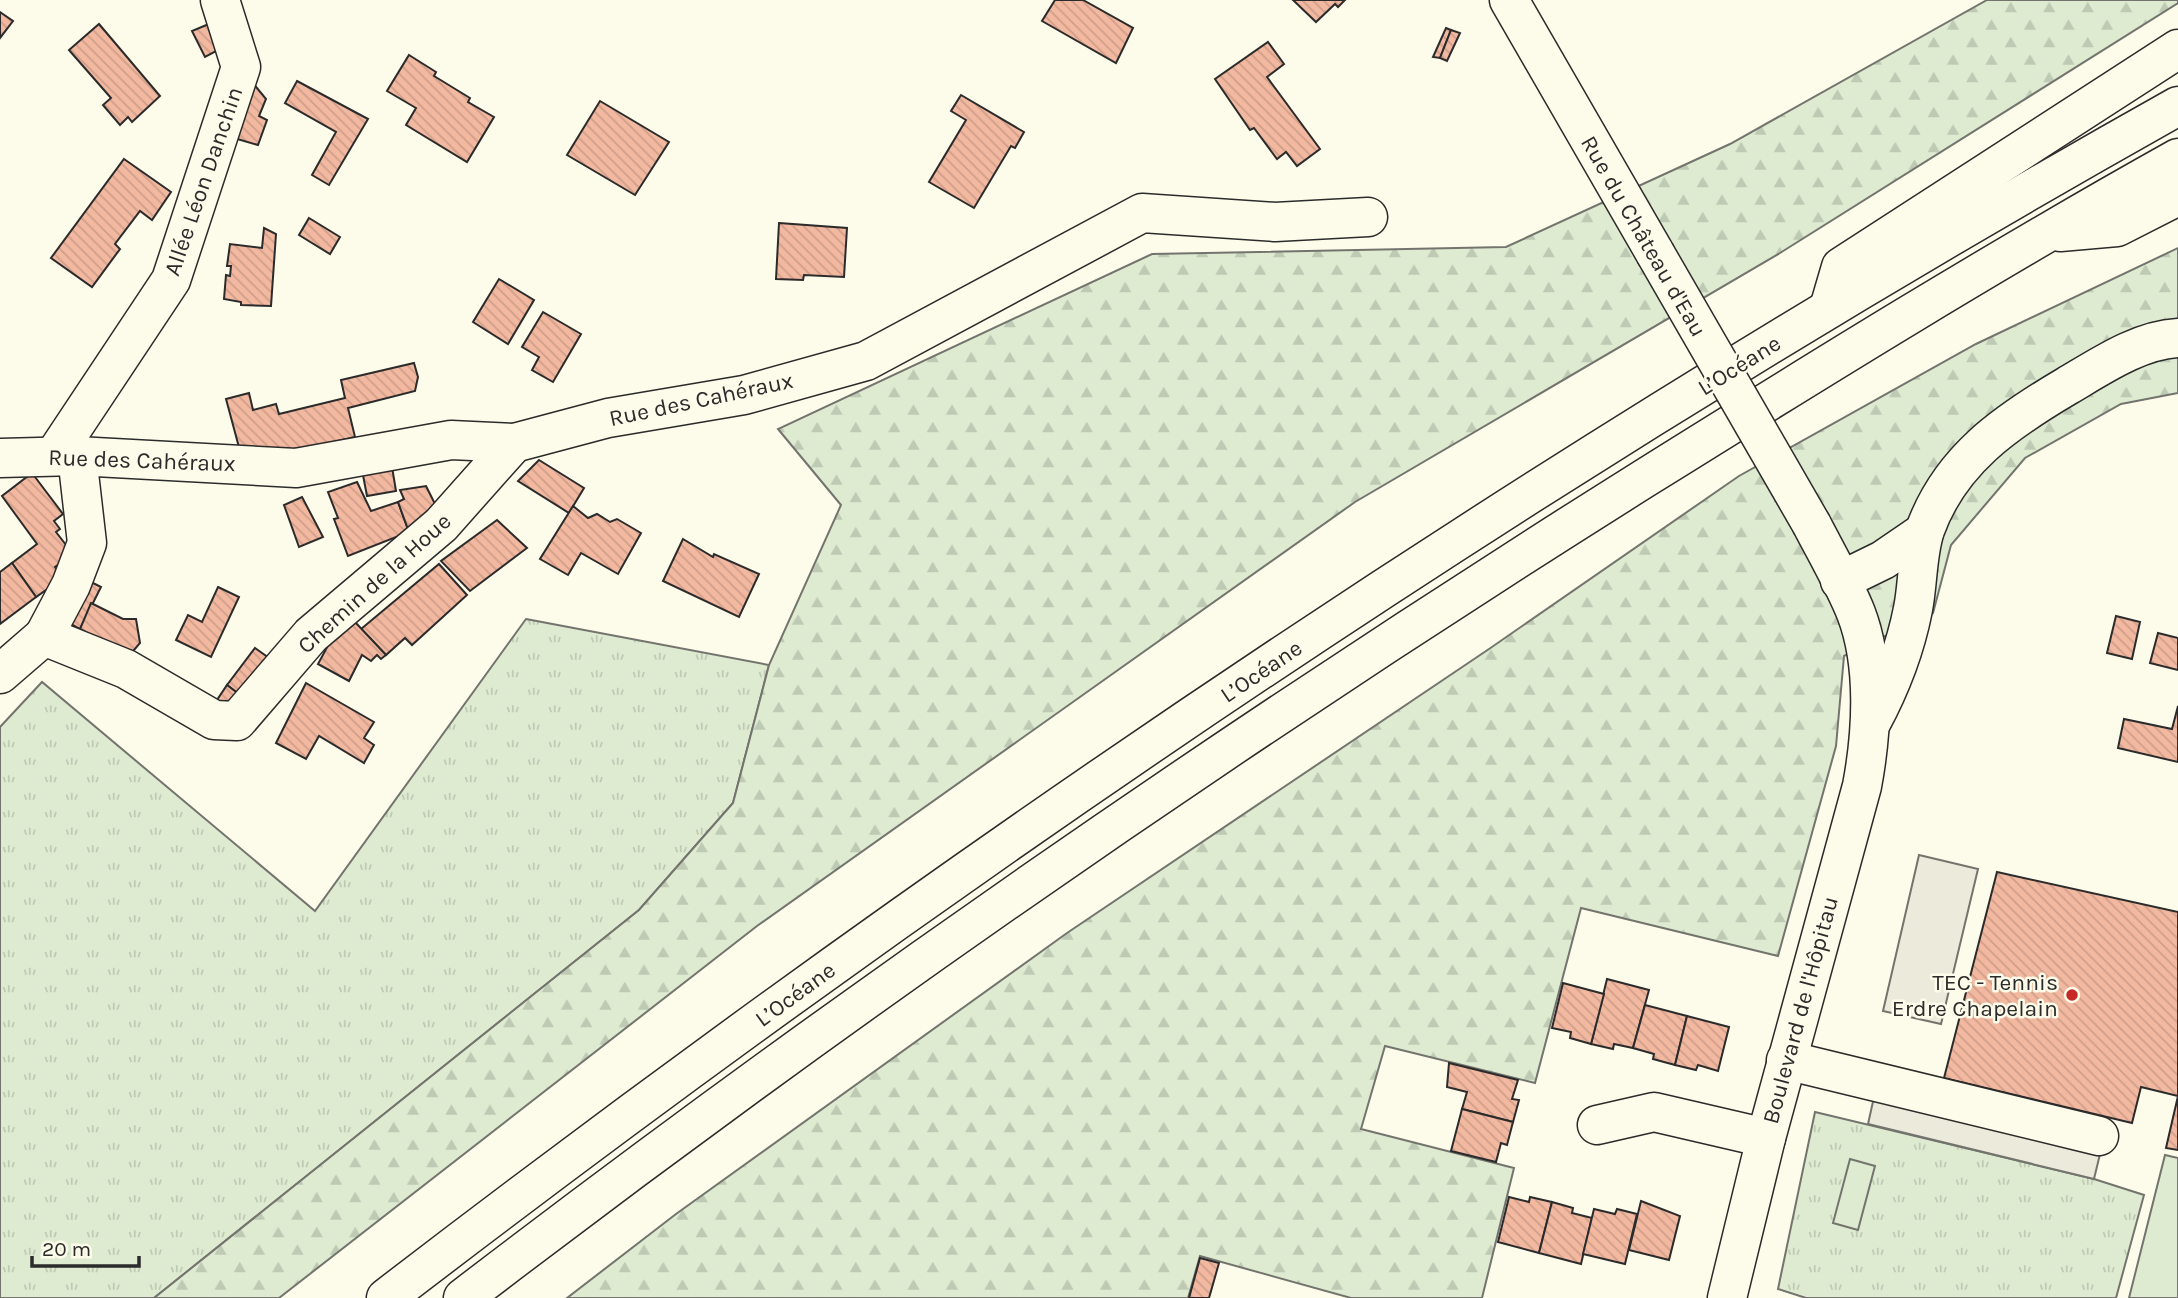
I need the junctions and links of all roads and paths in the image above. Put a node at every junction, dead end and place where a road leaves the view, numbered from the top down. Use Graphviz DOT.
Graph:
graph roads {
  1 [pos="220,0"];
  2 [pos="1509,0"];
  3 [pos="2178,49"];
  4 [pos="2178,106"];
  5 [pos="2178,158"];
  6 [pos="2178,196"];
  7 [pos="1368,217"];
  8 [pos="2048,233"];
  9 [pos="1829,308"];
  10 [pos="2167,338"];
  11 [pos="514,443"];
  12 [pos="66,456"];
  13 [pos="0,458"];
  14 [pos="1924,533"];
  15 [pos="1916,590"];
  16 [pos="1848,597"];
  17 [pos="44,636"];
  18 [pos="0,674"];
  19 [pos="1871,723"];
  20 [pos="1786,1060"];
  21 [pos="1597,1125"];
  22 [pos="2099,1136"];
  23 [pos="1766,1138"];
  24 [pos="386,1298"];
  25 [pos="463,1298"];
  26 [pos="1727,1298"];
  1 -- 12 [label="main road, Allée Léon Danchin"];
  2 -- 16 [label="main road, Rue du Château d'Eau, bridge"];
  3 -- 9 [label="main road"];
  4 -- 9 [label="main road, L’Océane"];
  5 -- 8 [label="main road, L’Océane"];
  6 -- 8 [label="main road"];
  7 -- 11 [label="main road, Rue des Cahéraux"];
  8 -- 25 [label="main road, L’Océane"];
  9 -- 24 [label="main road, L’Océane"];
  10 -- 14 [label="main road, Boulevard de l'Hôpitau"];
  11 -- 12 [label="main road, Rue des Cahéraux"];
  11 -- 17 [label="main road, Chemin de la Houe"];
  12 -- 13 [label="main road, Rue des Cahéraux"];
  12 -- 17 [label="main road"];
  14 -- 15 [label="main road, Boulevard de l'Hôpitau"];
  14 -- 16 [label="main road, Boulevard de l'Hôpitau"];
  15 -- 16 [label="main road"];
  15 -- 19 [label="main road, Boulevard de l'Hôpitau"];
  16 -- 19 [label="main road, Boulevard de l'Hôpitau"];
  17 -- 18 [label="main road"];
  19 -- 20 [label="main road, Boulevard de l'Hôpitau"];
  20 -- 22 [label="main road"];
  20 -- 23 [label="main road, Boulevard de l'Hôpitau"];
  21 -- 23 [label="main road"];
  23 -- 26 [label="main road, Boulevard de l'Hôpitau"];
}
